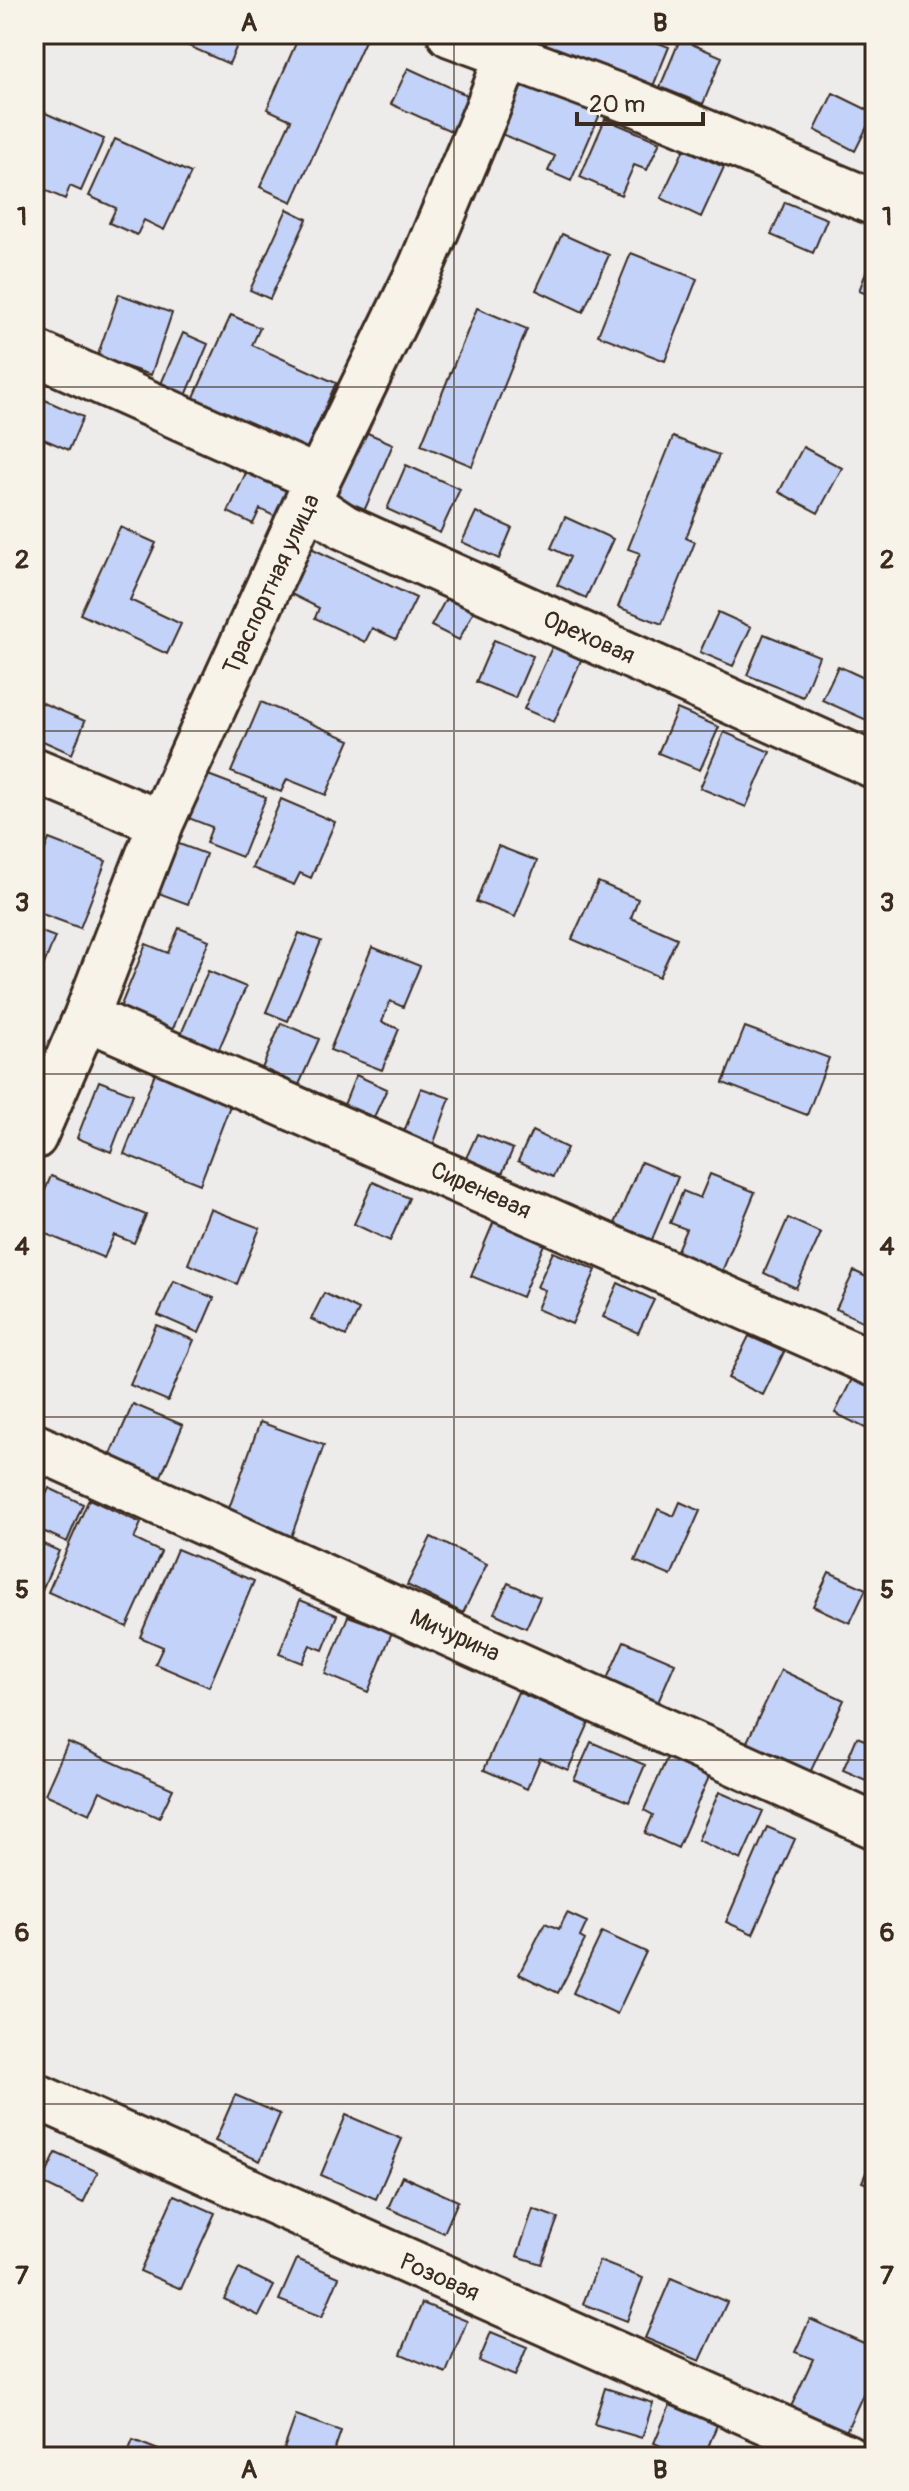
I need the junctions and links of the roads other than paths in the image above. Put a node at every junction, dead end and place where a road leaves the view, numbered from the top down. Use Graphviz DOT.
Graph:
graph roads {
  1 [pos="450,34"];
  2 [pos="511,45"];
  3 [pos="875,203"];
  4 [pos="34,352"];
  5 [pos="313,491"];
  6 [pos="875,766"];
  7 [pos="34,770"];
  8 [pos="161,823"];
  9 [pos="86,1017"];
  10 [pos="49,1064"];
  11 [pos="34,1137"];
  12 [pos="875,1364"];
  13 [pos="34,1446"];
  14 [pos="875,1826"];
  15 [pos="34,2095"];
  16 [pos="847,2457"];
  1 -- 2 [label="street"];
  2 -- 3 [label="street"];
  2 -- 5 [label="street, Траспортная улица"];
  4 -- 5 [label="street, Ореховая"];
  5 -- 6 [label="street, Ореховая"];
  5 -- 8 [label="street, Траспортная улица"];
  7 -- 8 [label="street"];
  8 -- 9 [label="street, Траспортная улица"];
  9 -- 10 [label="street, Траспортная улица"];
  9 -- 12 [label="street, Сиреневая"];
  10 -- 11 [label="street, Траспортная улица"];
  13 -- 14 [label="street, Мичурина"];
  15 -- 16 [label="street, Розовая"];
}
